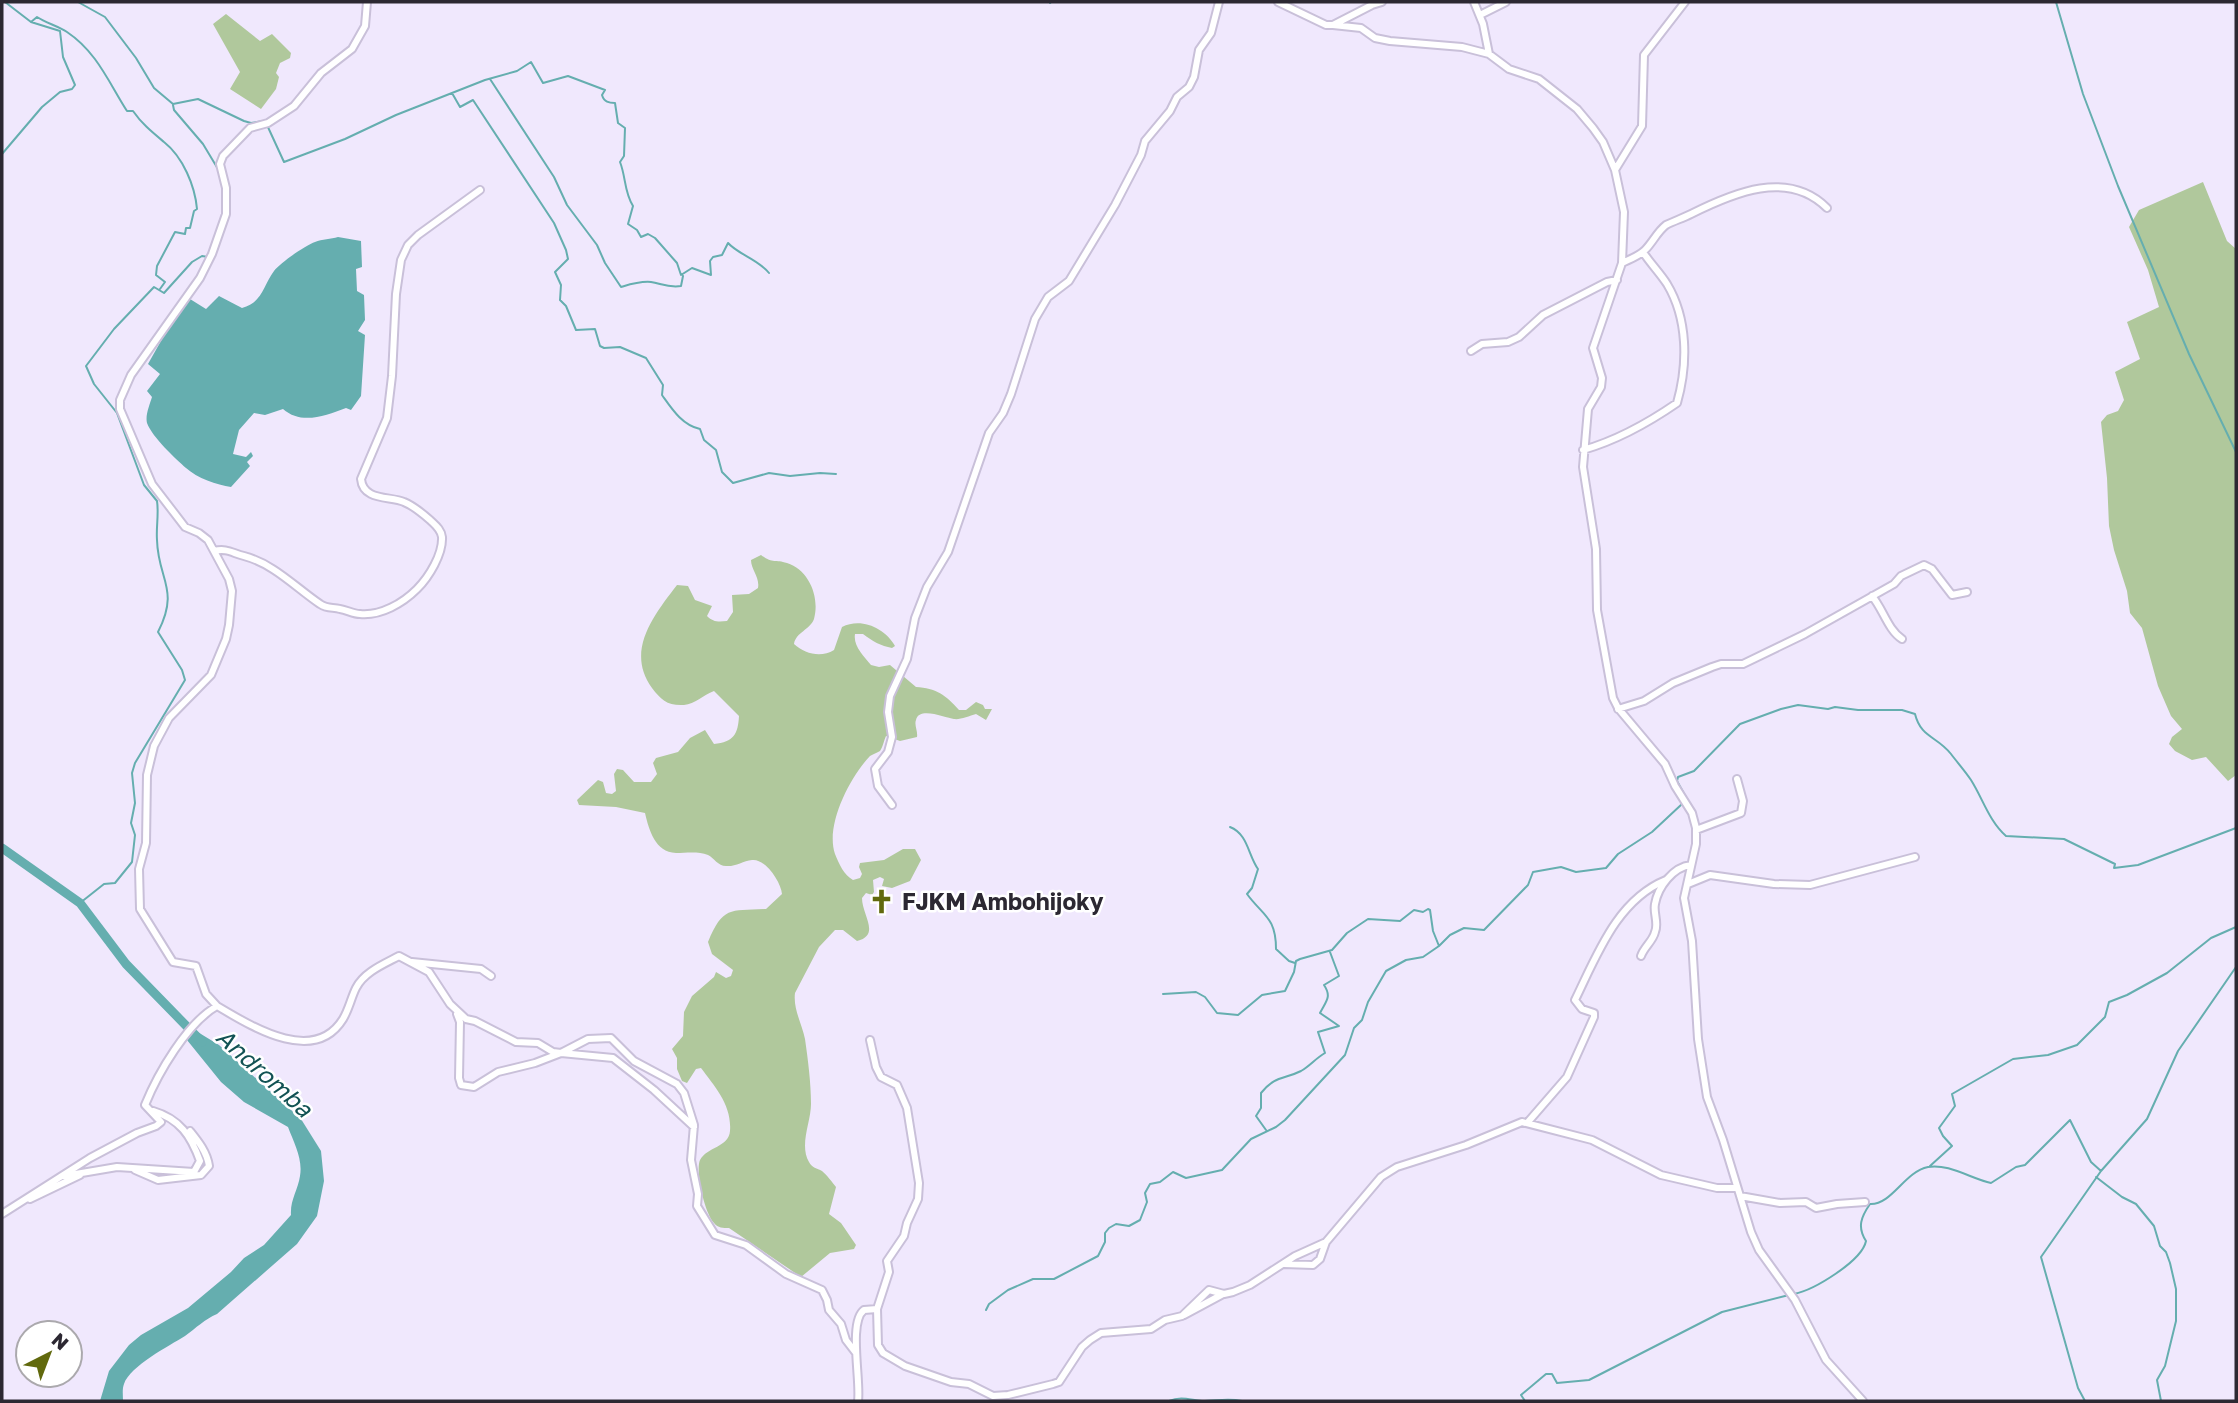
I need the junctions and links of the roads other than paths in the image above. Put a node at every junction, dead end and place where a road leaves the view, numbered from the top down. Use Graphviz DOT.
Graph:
graph roads {
  1 [pos="367,2"];
  2 [pos="1219,2"];
  3 [pos="1278,2"];
  4 [pos="1382,2"];
  5 [pos="1474,2"];
  6 [pos="1506,2"];
  7 [pos="1685,2"];
  8 [pos="1480,15"];
  9 [pos="1333,25"];
  10 [pos="1489,54"];
  11 [pos="1615,170"];
  12 [pos="480,190"];
  13 [pos="1827,208"];
  14 [pos="1643,252"];
  15 [pos="1622,263"];
  16 [pos="1617,280"];
  17 [pos="1471,351"];
  18 [pos="1583,450"];
  19 [pos="214,551"];
  20 [pos="1967,592"];
  21 [pos="1872,596"];
  22 [pos="1902,639"];
  23 [pos="1618,709"];
  24 [pos="1737,779"];
  25 [pos="892,805"];
  26 [pos="1696,830"];
  27 [pos="1915,857"];
  28 [pos="1691,865"];
  29 [pos="1666,880"];
  30 [pos="1688,884"];
  31 [pos="1641,956"];
  32 [pos="411,961"];
  33 [pos="491,976"];
  34 [pos="217,1006"];
  35 [pos="457,1013"];
  36 [pos="870,1040"];
  37 [pos="561,1053"];
  38 [pos="149,1110"];
  39 [pos="1528,1122"];
  40 [pos="694,1128"];
  41 [pos="94,1170"];
  42 [pos="59,1177"];
  43 [pos="1737,1188"];
  44 [pos="1740,1196"];
  45 [pos="1865,1202"];
  46 [pos="16,1207"];
  47 [pos="2,1214"];
  48 [pos="1326,1242"];
  49 [pos="1283,1264"];
  50 [pos="877,1309"];
  51 [pos="856,1353"];
  52 [pos="858,1401"];
  53 [pos="1863,1401"];
  1 -- 19 [label="street"];
  2 -- 25 [label="street"];
  3 -- 9 [label="street"];
  4 -- 9 [label="street"];
  5 -- 8 [label="street"];
  6 -- 8 [label="street"];
  7 -- 11 [label="street"];
  8 -- 10 [label="street"];
  9 -- 10 [label="street"];
  10 -- 11 [label="street"];
  11 -- 15 [label="street"];
  12 -- 19 [label="street"];
  13 -- 14 [label="street"];
  14 -- 15 [label="street"];
  14 -- 18 [label="street"];
  15 -- 16 [label="street"];
  16 -- 17 [label="street"];
  16 -- 18 [label="street"];
  18 -- 23 [label="street"];
  19 -- 34 [label="street"];
  20 -- 21 [label="street"];
  21 -- 22 [label="street"];
  21 -- 23 [label="street"];
  23 -- 26 [label="street"];
  24 -- 26 [label="street"];
  26 -- 28 [label="street"];
  27 -- 30 [label="street"];
  28 -- 29 [label="street"];
  28 -- 30 [label="street"];
  29 -- 31 [label="street"];
  29 -- 39 [label="street"];
  30 -- 43 [label="street"];
  32 -- 33 [label="street"];
  32 -- 34 [label="street"];
  32 -- 35 [label="street"];
  34 -- 38 [label="street"];
  35 -- 37 [label="street"];
  35 -- 37 [label="street"];
  36 -- 50 [label="street"];
  37 -- 40 [label="street"];
  37 -- 40 [label="street"];
  38 -- 41 [label="street"];
  38 -- 42 [label="street"];
  39 -- 43 [label="street"];
  39 -- 48 [label="street"];
  40 -- 51 [label="street"];
  41 -- 42 [label="street"];
  41 -- 46 [label="street"];
  42 -- 46 [label="street"];
  43 -- 44 [label="street"];
  44 -- 45 [label="street"];
  44 -- 53 [label="street"];
  46 -- 47 [label="street"];
  48 -- 49 [label="street"];
  48 -- 49 [label="street"];
  49 -- 50 [label="street"];
  50 -- 51 [label="street"];
  51 -- 52 [label="street"];
}
